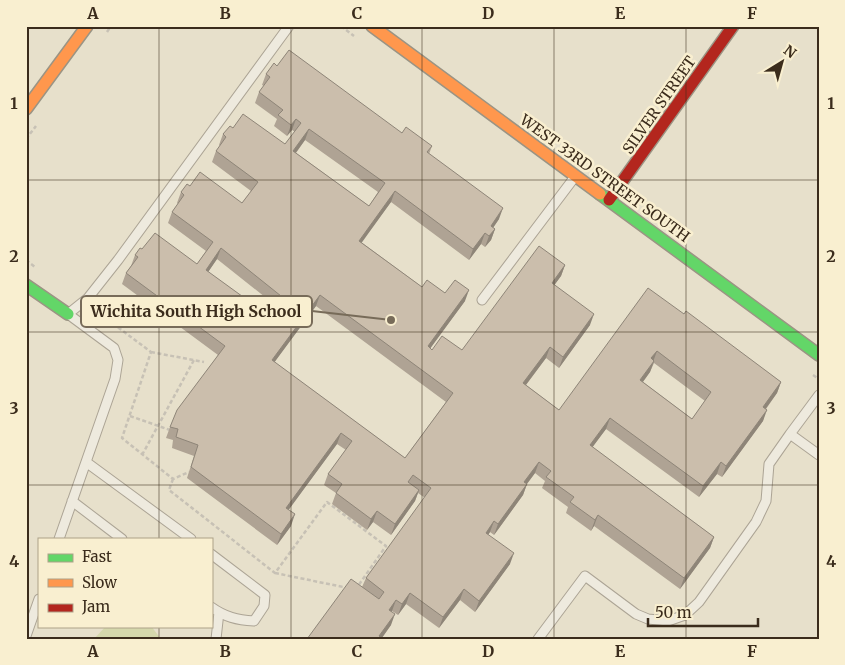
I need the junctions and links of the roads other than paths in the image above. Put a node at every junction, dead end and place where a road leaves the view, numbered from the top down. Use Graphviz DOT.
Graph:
graph roads {
  1 [pos="87,26"];
  2 [pos="289,26"];
  3 [pos="372,26"];
  4 [pos="733,26"];
  5 [pos="26,109"];
  6 [pos="576,176"];
  7 [pos="609,200"];
  8 [pos="31,291"];
  9 [pos="482,300"];
  10 [pos="68,314"];
  11 [pos="819,355"];
  12 [pos="817,400"];
  13 [pos="790,434"];
  14 [pos="819,455"];
  15 [pos="86,462"];
  16 [pos="72,501"];
  17 [pos="59,538"];
  18 [pos="121,538"];
  19 [pos="190,538"];
  20 [pos="212,555"];
  21 [pos="38,602"];
  22 [pos="215,609"];
  23 [pos="26,636"];
  24 [pos="216,639"];
  25 [pos="538,639"];
  1 -- 5 [label="street"];
  2 -- 10 [label="lane"];
  3 -- 6 [label="street, WEST 33RD STREET SOUTH"];
  4 -- 7 [label="street, SILVER STREET"];
  6 -- 7 [label="street, WEST 33RD STREET SOUTH"];
  6 -- 9 [label="lane"];
  7 -- 11 [label="street, WEST 33RD STREET SOUTH"];
  8 -- 10 [label="street"];
  10 -- 15 [label="lane"];
  12 -- 13 [label="lane"];
  13 -- 14 [label="lane"];
  13 -- 25 [label="lane"];
  15 -- 16 [label="lane"];
  15 -- 19 [label="lane"];
  16 -- 17 [label="lane"];
  16 -- 18 [label="lane"];
  20 -- 22 [label="lane"];
  21 -- 23 [label="lane"];
  22 -- 24 [label="lane"];
}
